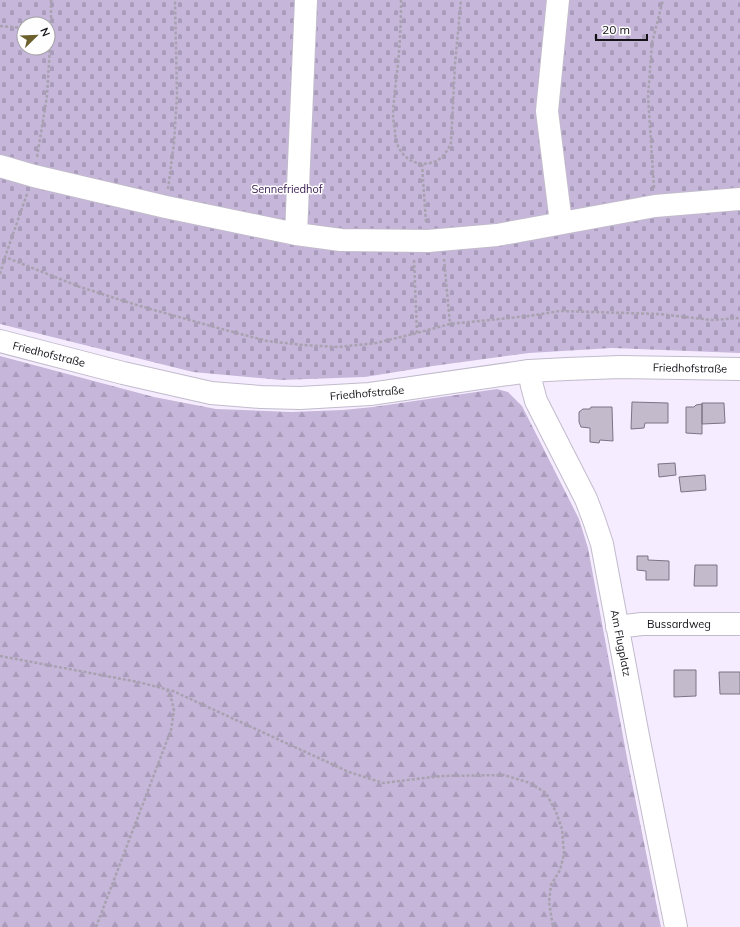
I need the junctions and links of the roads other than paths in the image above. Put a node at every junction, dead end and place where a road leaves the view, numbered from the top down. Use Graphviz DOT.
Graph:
graph roads {
  1 [pos="306,0"];
  2 [pos="558,0"];
  3 [pos="0,166"];
  4 [pos="740,199"];
  5 [pos="560,223"];
  6 [pos="296,234"];
  7 [pos="0,341"];
  8 [pos="740,369"];
  9 [pos="529,371"];
  10 [pos="740,624"];
  11 [pos="617,627"];
  12 [pos="676,927"];
  1 -- 6 [label="street"];
  2 -- 5 [label="street"];
  3 -- 6 [label="street"];
  4 -- 5 [label="street"];
  5 -- 6 [label="street"];
  7 -- 9 [label="street, Friedhofstraße"];
  8 -- 9 [label="street, Friedhofstraße"];
  9 -- 11 [label="street, Am Flugplatz"];
  10 -- 11 [label="street, Bussardweg"];
  11 -- 12 [label="street, Am Flugplatz"];
}
